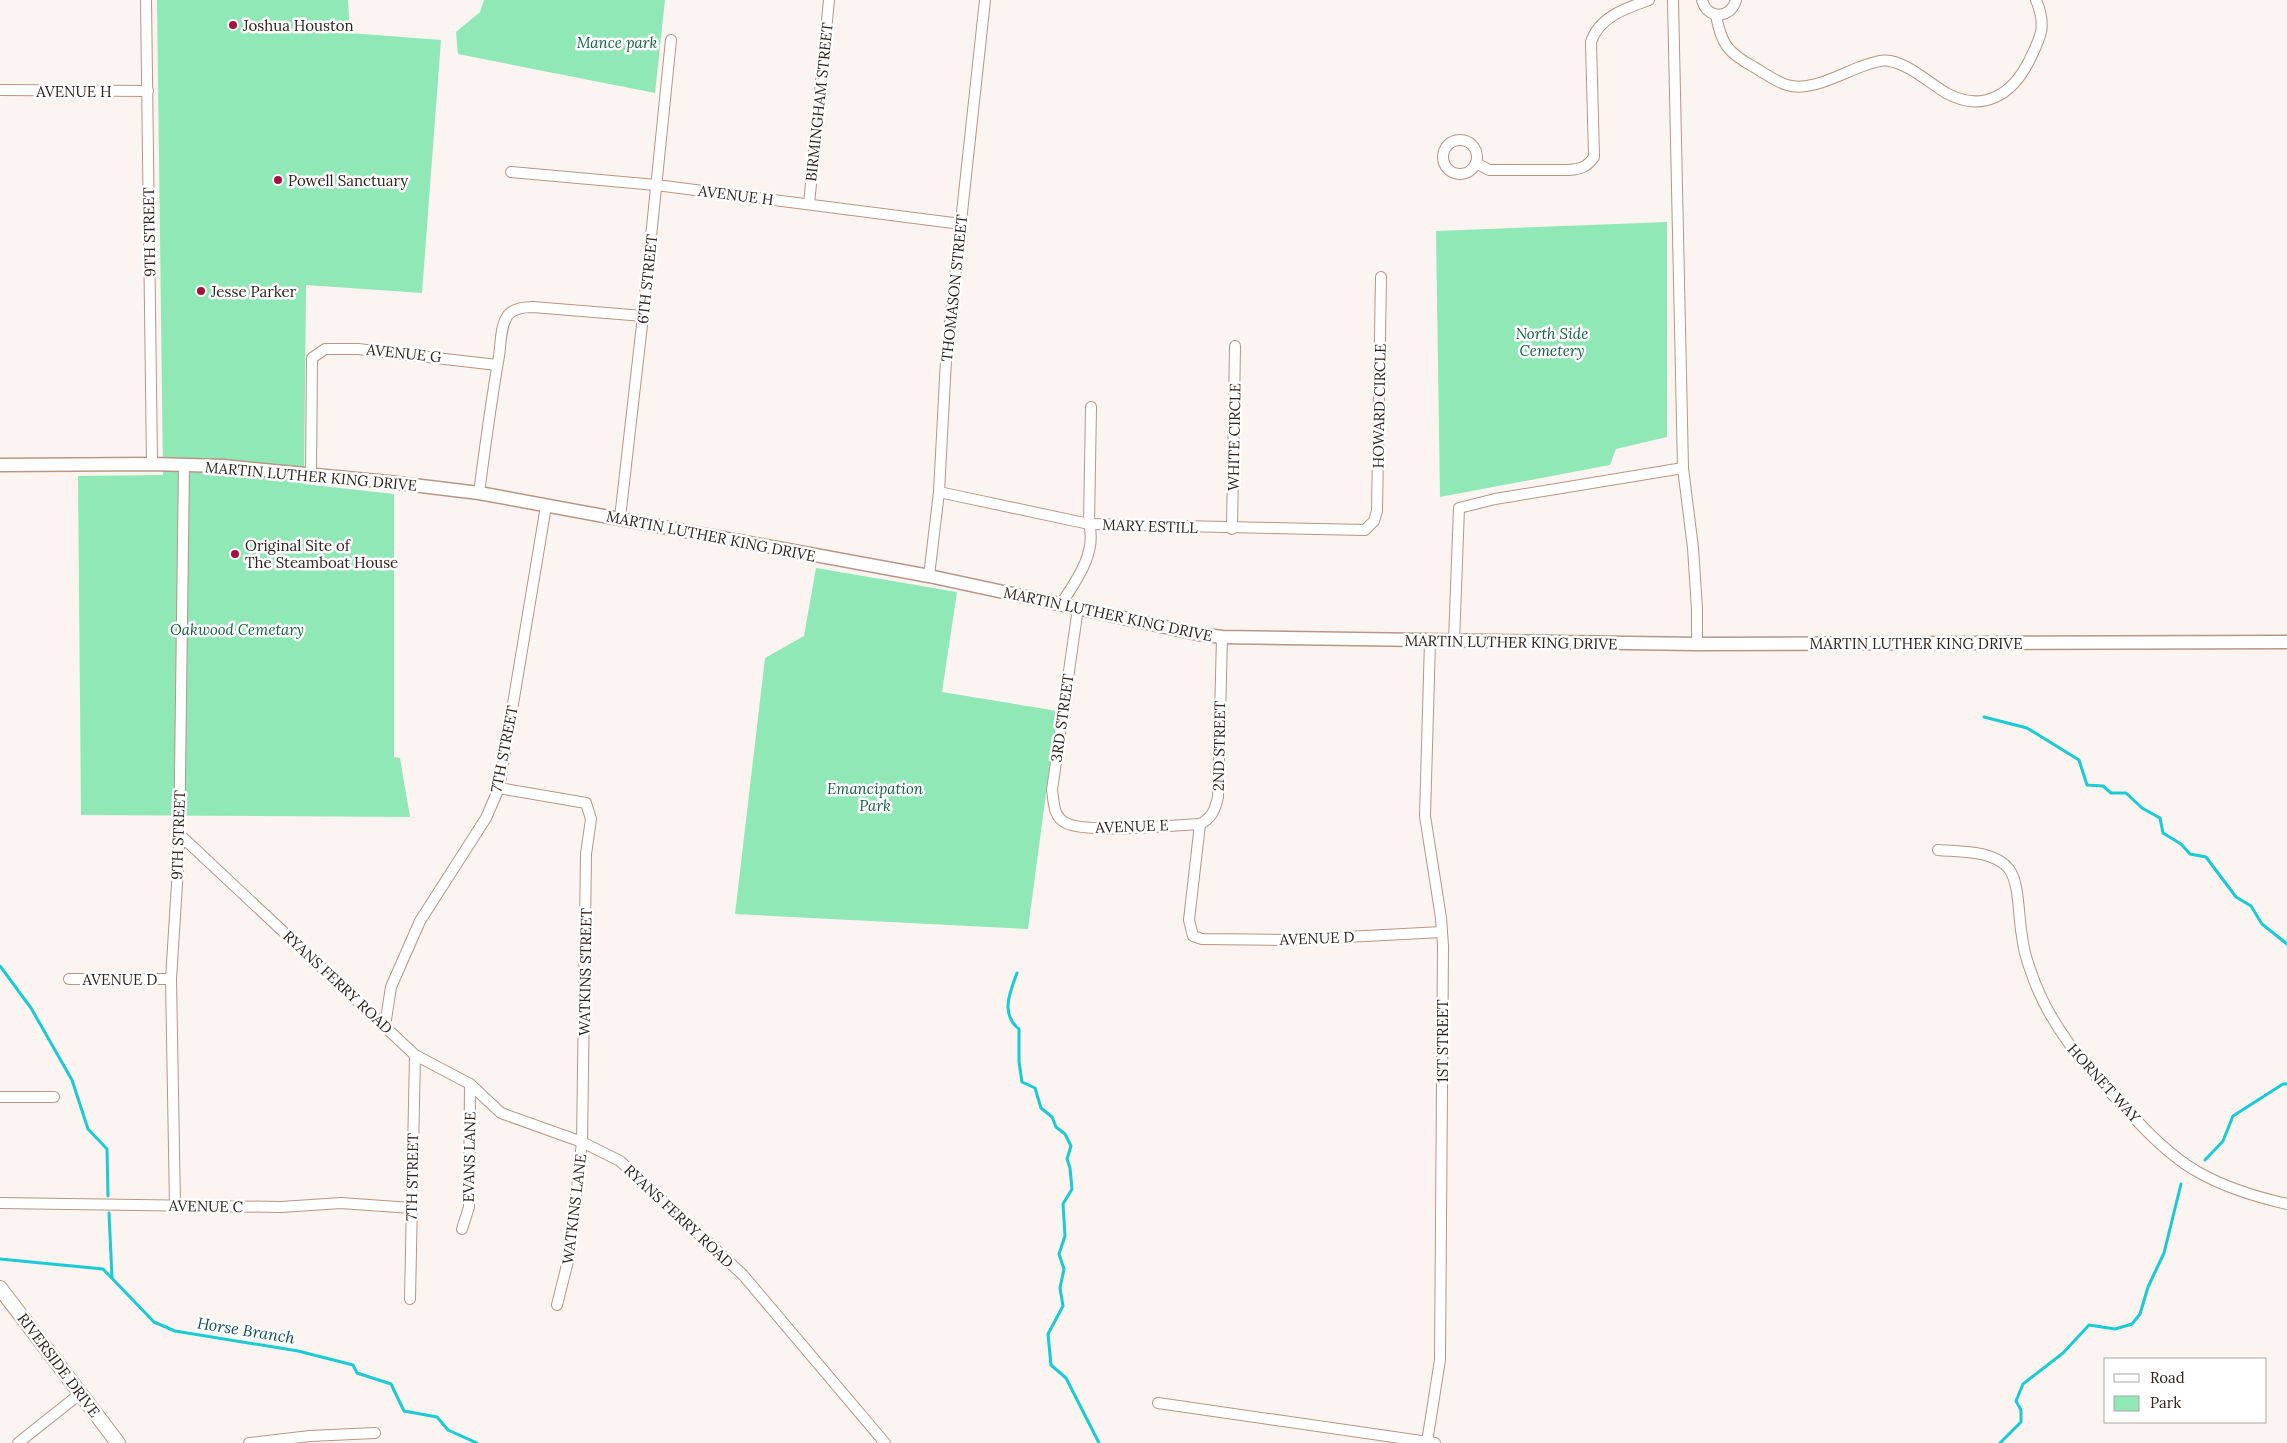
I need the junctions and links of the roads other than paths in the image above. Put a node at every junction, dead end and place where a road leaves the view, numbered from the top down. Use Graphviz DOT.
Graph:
graph roads {
  1 [pos="146,0"];
  2 [pos="829,0"];
  3 [pos="984,0"];
  4 [pos="1648,0"];
  5 [pos="1673,0"];
  6 [pos="1702,0"];
  7 [pos="1736,0"];
  8 [pos="2036,0"];
  9 [pos="1716,15"];
  10 [pos="671,40"];
  11 [pos="0,90"];
  12 [pos="148,91"];
  13 [pos="1476,163"];
  14 [pos="511,172"];
  15 [pos="656,185"];
  16 [pos="808,204"];
  17 [pos="961,224"];
  18 [pos="1381,277"];
  19 [pos="643,316"];
  20 [pos="1235,346"];
  21 [pos="497,365"];
  22 [pos="1091,407"];
  23 [pos="152,464"];
  24 [pos="0,465"];
  25 [pos="184,465"];
  26 [pos="1683,468"];
  27 [pos="311,474"];
  28 [pos="938,492"];
  29 [pos="479,493"];
  30 [pos="546,506"];
  31 [pos="620,518"];
  32 [pos="1089,524"];
  33 [pos="1232,529"];
  34 [pos="1365,530"];
  35 [pos="929,576"];
  36 [pos="1061,604"];
  37 [pos="1078,608"];
  38 [pos="1222,637"];
  39 [pos="1430,640"];
  40 [pos="1454,641"];
  41 [pos="2287,642"];
  42 [pos="1697,644"];
  43 [pos="499,788"];
  44 [pos="1065,823"];
  45 [pos="1200,824"];
  46 [pos="179,834"];
  47 [pos="1938,850"];
  48 [pos="1442,932"];
  49 [pos="70,979"];
  50 [pos="171,979"];
  51 [pos="385,1026"];
  52 [pos="415,1055"];
  53 [pos="470,1084"];
  54 [pos="54,1096"];
  55 [pos="0,1097"];
  56 [pos="582,1142"];
  57 [pos="0,1203"];
  58 [pos="2287,1204"];
  59 [pos="175,1206"];
  60 [pos="411,1208"];
  61 [pos="462,1229"];
  62 [pos="0,1288"];
  63 [pos="410,1299"];
  64 [pos="557,1304"];
  65 [pos="81,1393"];
  66 [pos="1158,1403"];
  67 [pos="375,1432"];
  68 [pos="1431,1442"];
  69 [pos="18,1443"];
  70 [pos="118,1443"];
  71 [pos="250,1443"];
  72 [pos="885,1443"];
  1 -- 12 [label="street, 9TH STREET"];
  2 -- 16 [label="street, BIRMINGHAM STREET"];
  3 -- 17 [label="street, THOMASON STREET"];
  4 -- 13 [label="street"];
  5 -- 26 [label="street"];
  6 -- 9 [label="street"];
  7 -- 9 [label="street"];
  8 -- 9 [label="street"];
  10 -- 15 [label="street, 6TH STREET"];
  11 -- 12 [label="street, AVENUE H"];
  12 -- 23 [label="street, 9TH STREET"];
  14 -- 15 [label="street, AVENUE H"];
  15 -- 16 [label="street, AVENUE H"];
  15 -- 19 [label="street, 6TH STREET"];
  16 -- 17 [label="street, AVENUE H"];
  17 -- 28 [label="street, THOMASON STREET"];
  18 -- 34 [label="street, HOWARD CIRCLE"];
  19 -- 21 [label="street"];
  19 -- 31 [label="street, 6TH STREET"];
  20 -- 33 [label="street, WHITE CIRCLE"];
  21 -- 27 [label="street, AVENUE G"];
  21 -- 29 [label="street"];
  22 -- 32 [label="street"];
  23 -- 24 [label="street, MARTIN LUTHER KING DRIVE"];
  23 -- 25 [label="street, MARTIN LUTHER KING DRIVE"];
  25 -- 27 [label="street, MARTIN LUTHER KING DRIVE"];
  25 -- 46 [label="street, 9TH STREET"];
  26 -- 40 [label="street"];
  26 -- 42 [label="street"];
  27 -- 29 [label="street, MARTIN LUTHER KING DRIVE"];
  28 -- 32 [label="street, MARY ESTILL"];
  28 -- 35 [label="street, THOMASON STREET"];
  29 -- 30 [label="street, MARTIN LUTHER KING DRIVE"];
  30 -- 31 [label="street, MARTIN LUTHER KING DRIVE"];
  30 -- 43 [label="street, 7TH STREET"];
  31 -- 35 [label="street, MARTIN LUTHER KING DRIVE"];
  32 -- 33 [label="street, MARY ESTILL"];
  32 -- 36 [label="street"];
  33 -- 34 [label="street, MARY ESTILL"];
  35 -- 36 [label="street, MARTIN LUTHER KING DRIVE"];
  36 -- 37 [label="street, MARTIN LUTHER KING DRIVE"];
  37 -- 38 [label="street, MARTIN LUTHER KING DRIVE"];
  37 -- 44 [label="street, 3RD STREET"];
  38 -- 39 [label="street, MARTIN LUTHER KING DRIVE"];
  38 -- 45 [label="street, 2ND STREET"];
  39 -- 40 [label="street, MARTIN LUTHER KING DRIVE"];
  39 -- 48 [label="street, 1ST STREET"];
  40 -- 42 [label="street, MARTIN LUTHER KING DRIVE"];
  41 -- 42 [label="street, MARTIN LUTHER KING DRIVE"];
  43 -- 51 [label="street, 7TH STREET"];
  43 -- 56 [label="street, WATKINS STREET"];
  44 -- 45 [label="street, AVENUE E"];
  45 -- 48 [label="street, AVENUE D"];
  46 -- 50 [label="street, 9TH STREET"];
  46 -- 51 [label="street, RYANS FERRY ROAD"];
  47 -- 58 [label="street, HORNET WAY"];
  48 -- 68 [label="street, 1ST STREET"];
  49 -- 50 [label="street, AVENUE D"];
  50 -- 59 [label="street, 9TH STREET"];
  51 -- 52 [label="street, RYANS FERRY ROAD"];
  52 -- 53 [label="street, RYANS FERRY ROAD"];
  52 -- 60 [label="street, 7TH STREET"];
  53 -- 56 [label="street, RYANS FERRY ROAD"];
  53 -- 61 [label="street, EVANS LANE"];
  54 -- 55 [label="street"];
  56 -- 64 [label="street, WATKINS LANE"];
  56 -- 72 [label="street, RYANS FERRY ROAD"];
  57 -- 59 [label="street, AVENUE C"];
  59 -- 60 [label="street, AVENUE C"];
  60 -- 63 [label="street, 7TH STREET"];
  62 -- 65 [label="main road, RIVERSIDE DRIVE"];
  65 -- 69 [label="street"];
  65 -- 70 [label="main road, RIVERSIDE DRIVE"];
  66 -- 68 [label="street"];
  67 -- 71 [label="street"];
}
